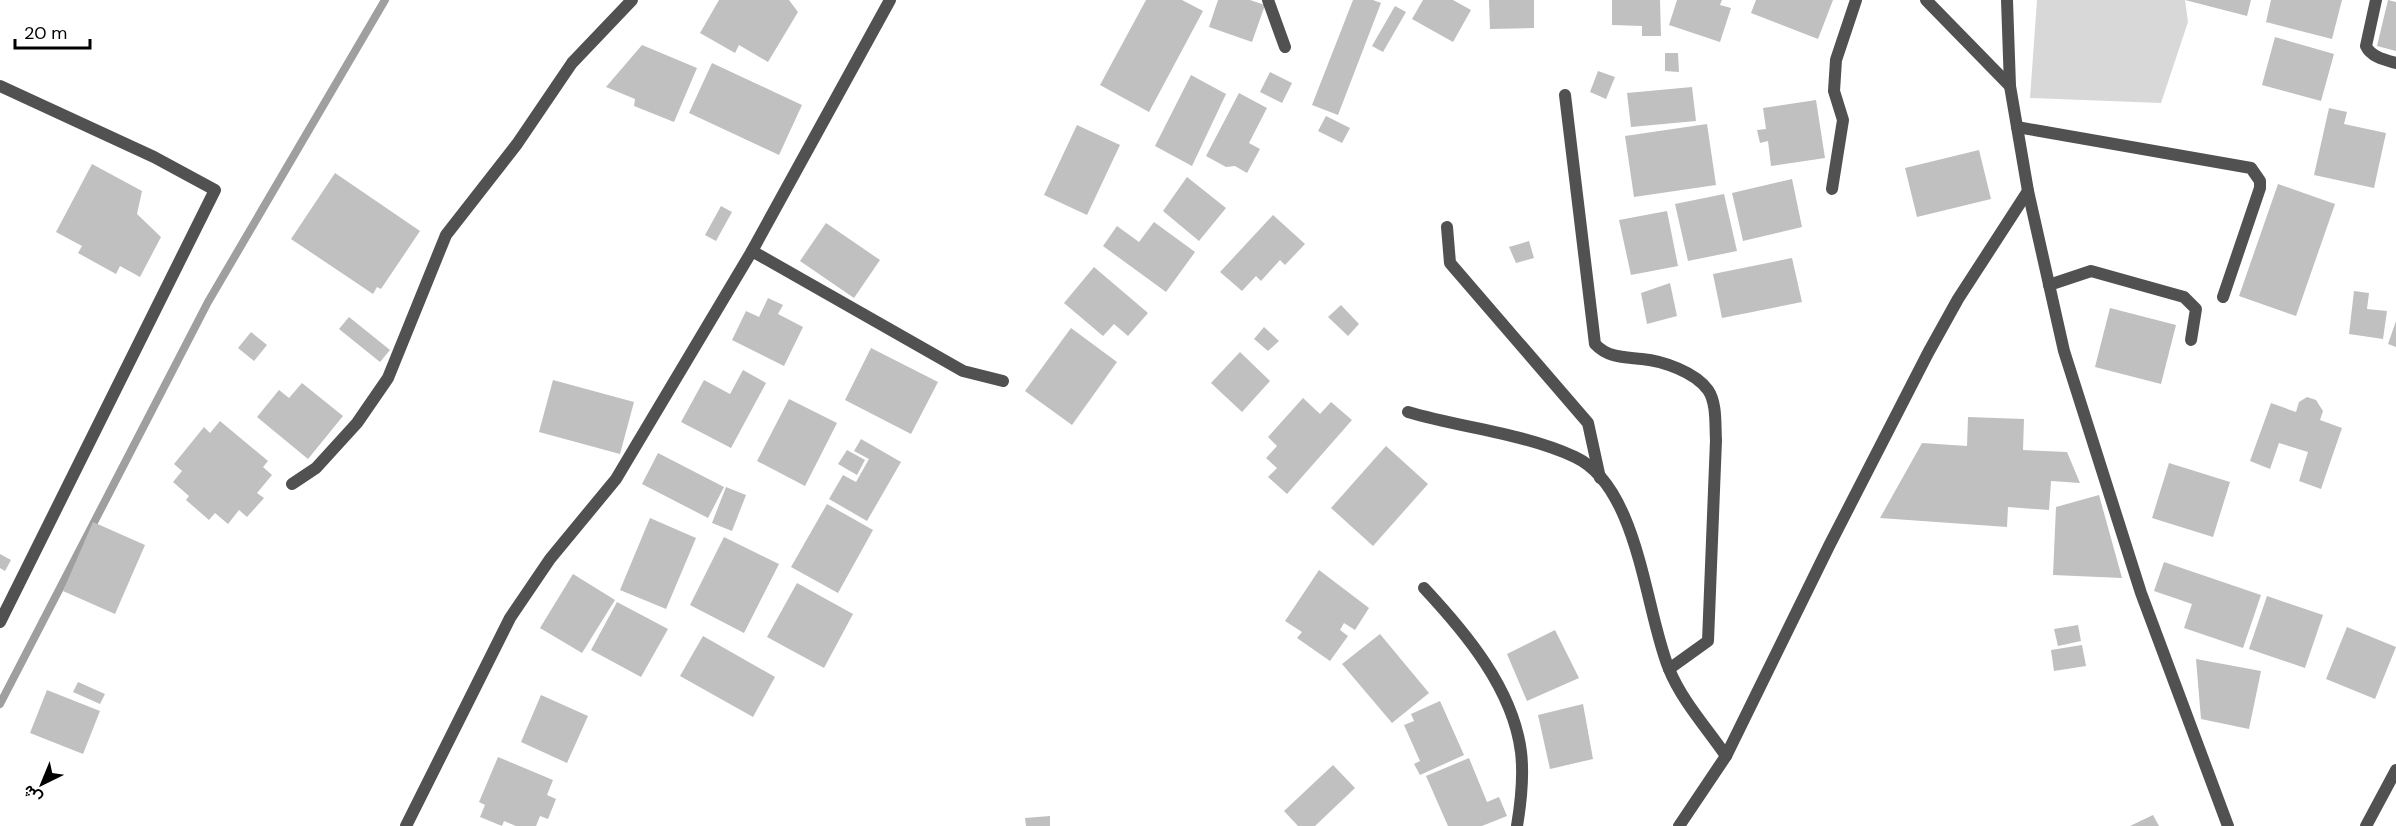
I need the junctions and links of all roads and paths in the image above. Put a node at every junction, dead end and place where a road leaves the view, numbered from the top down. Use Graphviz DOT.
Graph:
graph roads {
  1 [pos="632,0"];
  2 [pos="890,0"];
  3 [pos="1268,0"];
  4 [pos="1856,0"];
  5 [pos="1926,0"];
  6 [pos="2007,0"];
  7 [pos="2376,0"];
  8 [pos="1284,47"];
  9 [pos="2396,63"];
  10 [pos="0,86"];
  11 [pos="2010,86"];
  12 [pos="1565,95"];
  13 [pos="2017,128"];
  14 [pos="1832,189"];
  15 [pos="2028,191"];
  16 [pos="1447,227"];
  17 [pos="752,251"];
  18 [pos="2049,285"];
  19 [pos="2223,297"];
  20 [pos="2191,340"];
  21 [pos="1003,381"];
  22 [pos="1408,412"];
  23 [pos="1600,478"];
  24 [pos="292,484"];
  25 [pos="1424,588"];
  26 [pos="0,622"];
  27 [pos="1669,669"];
  28 [pos="1726,756"];
  29 [pos="2396,770"];
  30 [pos="406,826"];
  31 [pos="1517,826"];
  32 [pos="1679,826"];
  33 [pos="2228,826"];
  34 [pos="2366,826"];
  1 -- 24 [label="street"];
  2 -- 17 [label="street"];
  3 -- 8 [label="street"];
  4 -- 14 [label="street"];
  5 -- 11 [label="street"];
  6 -- 11 [label="street"];
  7 -- 9 [label="street"];
  10 -- 26 [label="street"];
  11 -- 13 [label="street"];
  12 -- 27 [label="street"];
  13 -- 15 [label="street"];
  13 -- 19 [label="street"];
  15 -- 18 [label="street"];
  15 -- 28 [label="street"];
  16 -- 23 [label="street"];
  17 -- 21 [label="street"];
  17 -- 30 [label="street"];
  18 -- 20 [label="street"];
  18 -- 33 [label="street"];
  22 -- 23 [label="street"];
  23 -- 27 [label="street"];
  25 -- 31 [label="street"];
  27 -- 28 [label="street"];
  28 -- 32 [label="street"];
  29 -- 34 [label="street"];
}
